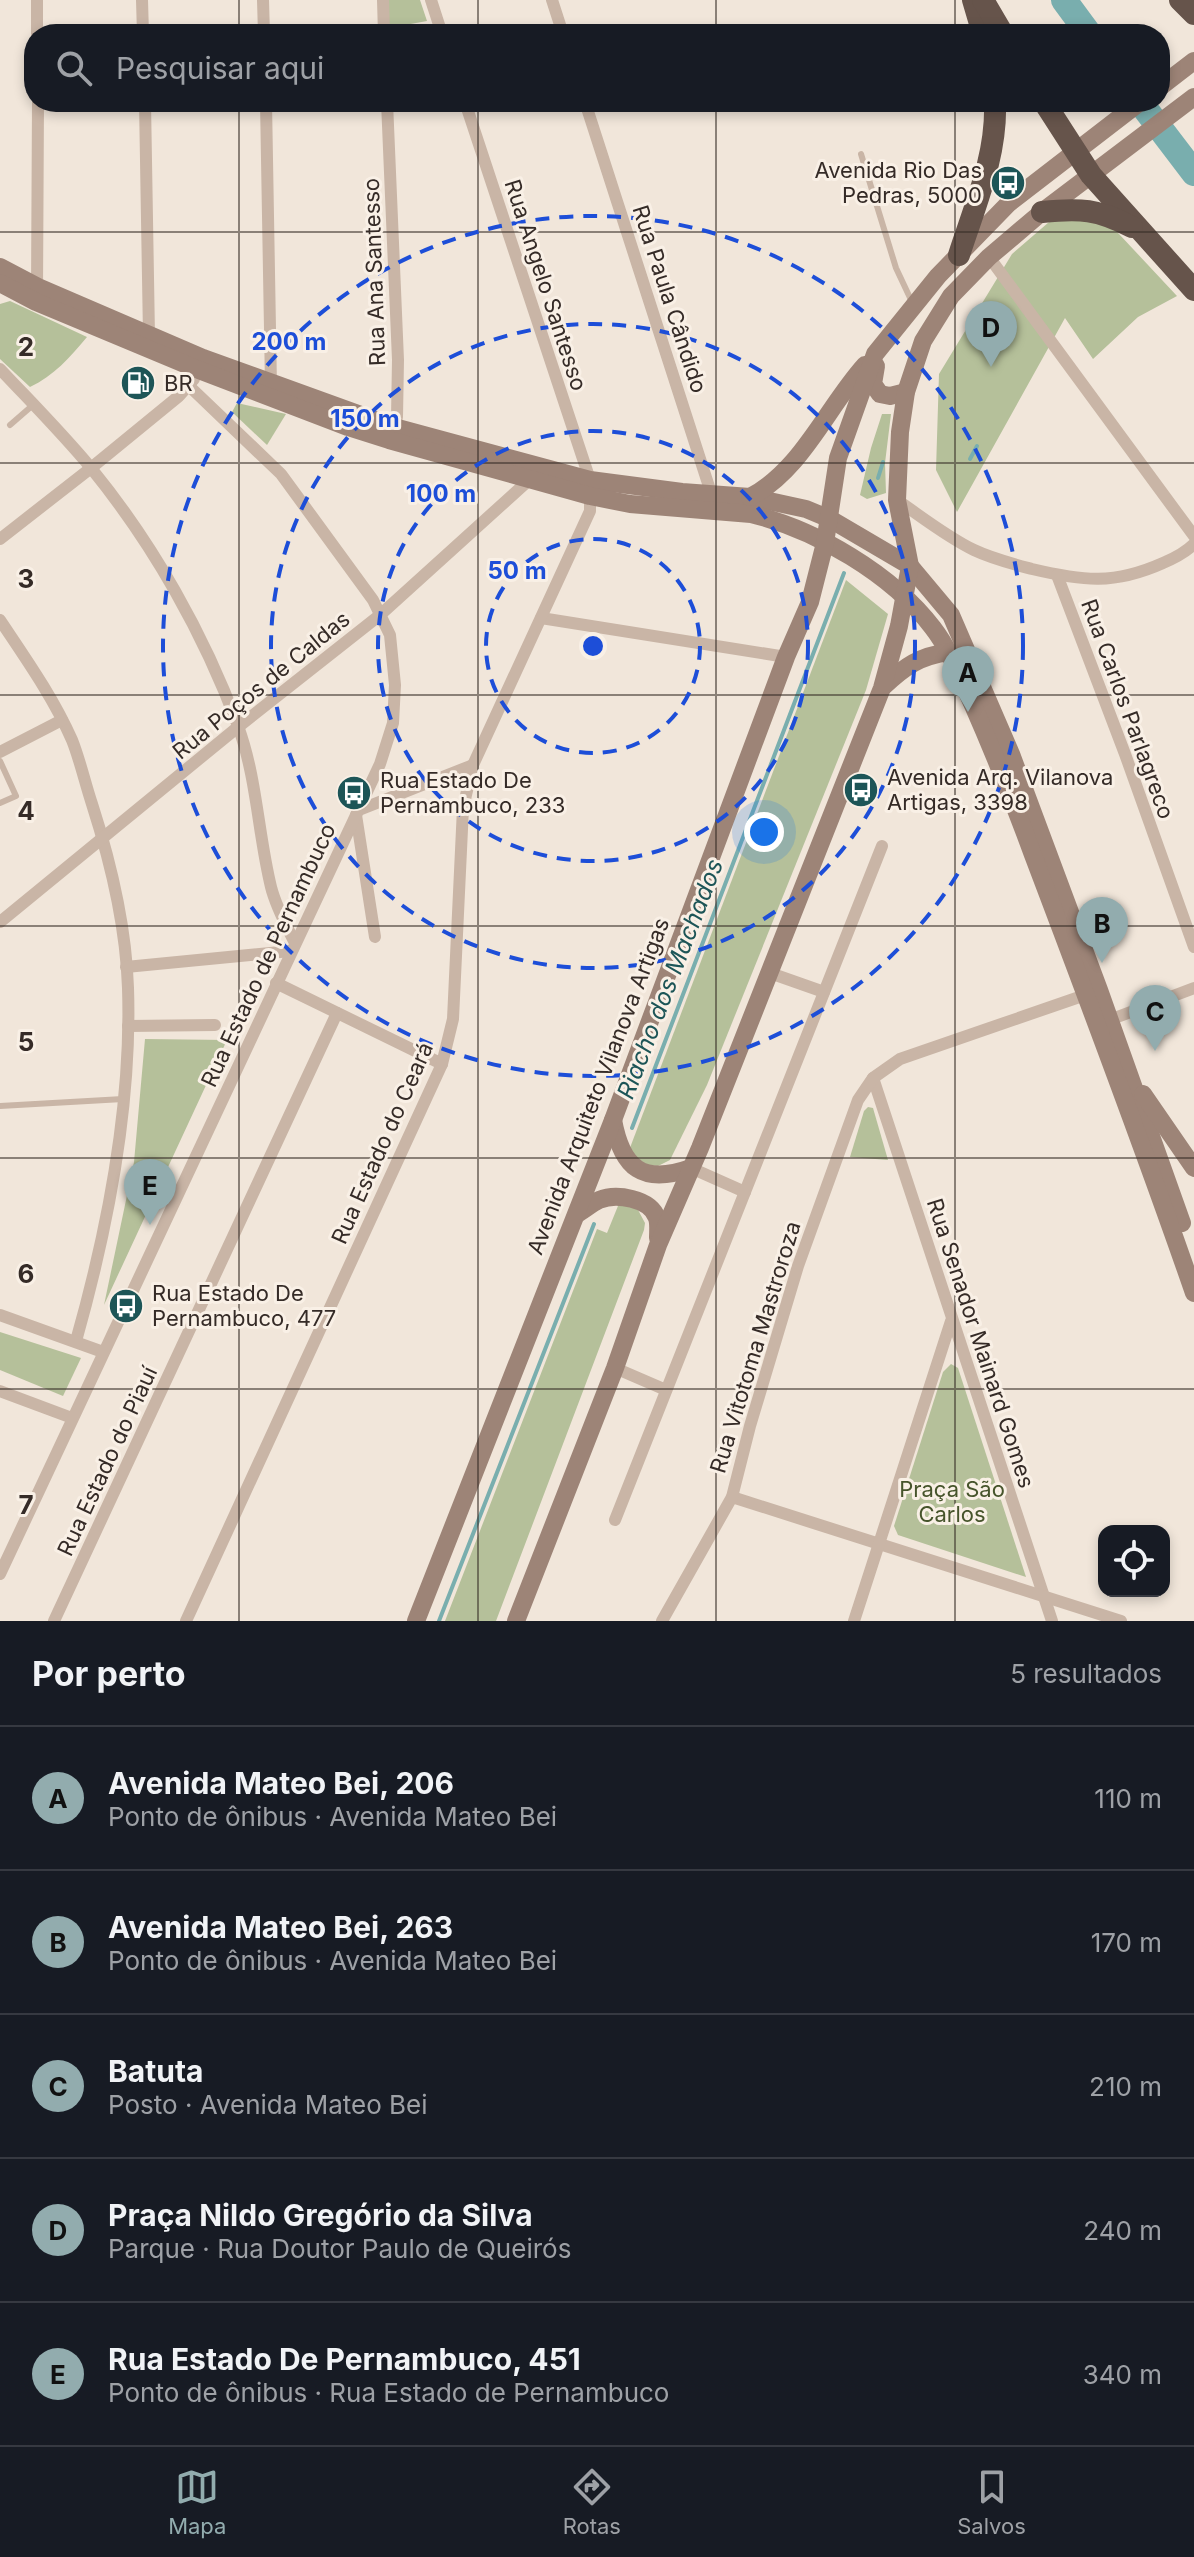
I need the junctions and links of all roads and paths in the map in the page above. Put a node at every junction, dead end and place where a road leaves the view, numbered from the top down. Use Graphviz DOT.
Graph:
graph roads {
  1 [pos="37,0"];
  2 [pos="142,0"];
  3 [pos="263,0"];
  4 [pos="383,0"];
  5 [pos="431,0"];
  6 [pos="552,0"];
  7 [pos="973,0"];
  8 [pos="983,0"];
  9 [pos="1180,0"];
  10 [pos="1194,14"];
  11 [pos="37,24"];
  12 [pos="143,24"];
  13 [pos="264,24"];
  14 [pos="384,24"];
  15 [pos="439,24"];
  16 [pos="560,24"];
  17 [pos="980,24"];
  18 [pos="997,24"];
  19 [pos="1194,61"];
  20 [pos="1170,79"];
  21 [pos="1194,97"];
  22 [pos="38,112"];
  23 [pos="145,112"];
  24 [pos="266,112"];
  25 [pos="387,112"];
  26 [pos="468,112"];
  27 [pos="588,112"];
  28 [pos="994,112"];
  29 [pos="1050,112"];
  30 [pos="1127,112"];
  31 [pos="1074,152"];
  32 [pos="861,154"];
  33 [pos="1091,175"];
  34 [pos="1042,212"];
  35 [pos="1145,234"];
  36 [pos="959,255"];
  37 [pos="989,257"];
  38 [pos="0,267"];
  39 [pos="0,283"];
  40 [pos="1194,290"];
  41 [pos="37,295"];
  42 [pos="913,305"];
  43 [pos="147,342"];
  44 [pos="876,353"];
  45 [pos="0,369"];
  46 [pos="197,371"];
  47 [pos="269,390"];
  48 [pos="906,392"];
  49 [pos="33,405"];
  50 [pos="10,425"];
  51 [pos="392,434"];
  52 [pos="91,468"];
  53 [pos="532,474"];
  54 [pos="590,488"];
  55 [pos="750,497"];
  56 [pos="897,500"];
  57 [pos="713,502"];
  58 [pos="830,519"];
  59 [pos="1194,536"];
  60 [pos="0,539"];
  61 [pos="825,543"];
  62 [pos="1194,544"];
  63 [pos="910,566"];
  64 [pos="1057,575"];
  65 [pos="905,598"];
  66 [pos="380,615"];
  67 [pos="541,618"];
  68 [pos="0,620"];
  69 [pos="949,652"];
  70 [pos="786,657"];
  71 [pos="882,688"];
  72 [pos="62,720"];
  73 [pos="238,727"];
  74 [pos="0,752"];
  75 [pos="0,761"];
  76 [pos="473,765"];
  77 [pos="0,803"];
  78 [pos="357,813"];
  79 [pos="103,838"];
  80 [pos="882,846"];
  81 [pos="0,922"];
  82 [pos="375,937"];
  83 [pos="293,947"];
  84 [pos="1194,947"];
  85 [pos="126,967"];
  86 [pos="770,973"];
  87 [pos="276,983"];
  88 [pos="1194,988"];
  89 [pos="824,992"];
  90 [pos="1093,993"];
  91 [pos="337,1013"];
  92 [pos="1104,1022"];
  93 [pos="215,1025"];
  94 [pos="128,1026"];
  95 [pos="442,1064"];
  96 [pos="1130,1074"];
  97 [pos="873,1078"];
  98 [pos="123,1099"];
  99 [pos="0,1106"];
  100 [pos="613,1120"];
  101 [pos="1152,1161"];
  102 [pos="691,1168"];
  103 [pos="1194,1168"];
  104 [pos="1194,1176"];
  105 [pos="745,1192"];
  106 [pos="577,1214"];
  107 [pos="658,1245"];
  108 [pos="1194,1256"];
  109 [pos="1194,1293"];
  110 [pos="0,1315"];
  111 [pos="951,1321"];
  112 [pos="76,1341"];
  113 [pos="103,1352"];
  114 [pos="615,1368"];
  115 [pos="666,1390"];
  116 [pos="0,1391"];
  117 [pos="72,1418"];
  118 [pos="732,1497"];
  119 [pos="615,1520"];
  120 [pos="879,1544"];
  121 [pos="0,1574"];
  122 [pos="1044,1596"];
  123 [pos="54,1621"];
  124 [pos="186,1621"];
  125 [pos="416,1621"];
  126 [pos="516,1621"];
  127 [pos="662,1621"];
  128 [pos="854,1621"];
  129 [pos="1052,1621"];
  130 [pos="1121,1621"];
  1 -- 11 [label="street"];
  2 -- 12 [label="street"];
  3 -- 13 [label="street"];
  4 -- 14 [label="street"];
  5 -- 15 [label="street"];
  6 -- 16 [label="street"];
  7 -- 17 [label="highway"];
  8 -- 18 [label="highway"];
  9 -- 10 [label="highway"];
  19 -- 20 [label="main road"];
  21 -- 33 [label="main road"];
  22 -- 41 [label="street"];
  23 -- 43 [label="street"];
  24 -- 47 [label="street"];
  25 -- 51 [label="street, Rua Ana Santesso"];
  26 -- 54 [label="street, Rua Angelo Santesso"];
  27 -- 57 [label="street, Rua Paula Cândido"];
  28 -- 36 [label="highway"];
  29 -- 31 [label="highway"];
  30 -- 31 [label="main road"];
  31 -- 33 [label="highway"];
  31 -- 36 [label="main road"];
  32 -- 42 [label="lane"];
  33 -- 34 [label="main road"];
  33 -- 35 [label="highway"];
  34 -- 35 [label="highway"];
  34 -- 37 [label="main road"];
  35 -- 40 [label="highway"];
  36 -- 42 [label="main road"];
  37 -- 48 [label="main road"];
  37 -- 59 [label="street"];
  38 -- 41 [label="main road"];
  39 -- 41 [label="main road"];
  41 -- 43 [label="main road"];
  42 -- 44 [label="main road"];
  43 -- 46 [label="main road"];
  44 -- 48 [label="main road"];
  44 -- 55 [label="main road"];
  44 -- 58 [label="main road, Avenida Arquiteto Vilanova Artigas"];
  45 -- 49 [label="street"];
  46 -- 47 [label="main road"];
  46 -- 52 [label="street"];
  46 -- 66 [label="street, Rua Estado de Pernambuco"];
  47 -- 51 [label="main road"];
  48 -- 56 [label="main road"];
  49 -- 50 [label="lane"];
  49 -- 52 [label="street"];
  51 -- 53 [label="main road"];
  52 -- 60 [label="street"];
  52 -- 73 [label="street"];
  53 -- 54 [label="main road"];
  53 -- 66 [label="street, Rua Poços de Caldas"];
  54 -- 57 [label="main road"];
  54 -- 67 [label="street, Rua Estado do Ceará"];
  55 -- 57 [label="main road"];
  55 -- 58 [label="main road"];
  56 -- 63 [label="main road"];
  56 -- 64 [label="street"];
  57 -- 61 [label="main road"];
  58 -- 61 [label="main road, Avenida Arquiteto Vilanova Artigas"];
  58 -- 63 [label="main road"];
  61 -- 65 [label="main road"];
  61 -- 70 [label="main road, Avenida Arquiteto Vilanova Artigas"];
  62 -- 64 [label="street"];
  63 -- 65 [label="main road"];
  63 -- 90 [label="main road"];
  64 -- 84 [label="street, Rua Carlos Parlagreco"];
  65 -- 69 [label="main road"];
  65 -- 71 [label="main road"];
  66 -- 73 [label="street, Rua Poços de Caldas"];
  66 -- 78 [label="street, Rua Estado de Pernambuco"];
  67 -- 70 [label="street"];
  67 -- 76 [label="street, Rua Estado do Ceará"];
  68 -- 72 [label="street"];
  69 -- 71 [label="main road"];
  69 -- 90 [label="main road"];
  70 -- 100 [label="main road, Avenida Arquiteto Vilanova Artigas"];
  71 -- 86 [label="main road"];
  72 -- 74 [label="street"];
  72 -- 79 [label="street"];
  73 -- 79 [label="street, Rua Poços de Caldas"];
  73 -- 83 [label="street"];
  75 -- 77 [label="lane"];
  76 -- 78 [label="street"];
  76 -- 95 [label="street, Rua Estado do Ceará"];
  78 -- 82 [label="street"];
  78 -- 83 [label="street, Rua Estado de Pernambuco"];
  79 -- 81 [label="street, Rua Poços de Caldas"];
  79 -- 85 [label="street"];
  80 -- 89 [label="street"];
  83 -- 85 [label="street"];
  83 -- 87 [label="street, Rua Estado de Pernambuco"];
  85 -- 94 [label="street"];
  86 -- 89 [label="street"];
  86 -- 102 [label="main road"];
  87 -- 91 [label="street"];
  87 -- 113 [label="street, Rua Estado de Pernambuco"];
  88 -- 92 [label="street"];
  89 -- 105 [label="street"];
  90 -- 92 [label="main road"];
  90 -- 97 [label="street"];
  91 -- 95 [label="street"];
  91 -- 123 [label="street, Rua Estado do Piauí"];
  92 -- 96 [label="main road"];
  92 -- 101 [label="main road"];
  93 -- 94 [label="street"];
  94 -- 98 [label="street"];
  95 -- 124 [label="street, Rua Estado do Ceará"];
  96 -- 101 [label="main road"];
  96 -- 103 [label="main road"];
  97 -- 111 [label="street, Rua Senador Mainard Gomes"];
  97 -- 118 [label="street, Rua Vitotoma Mastroroza"];
  98 -- 99 [label="lane"];
  98 -- 112 [label="street"];
  100 -- 102 [label="main road"];
  100 -- 106 [label="main road, Avenida Arquiteto Vilanova Artigas"];
  101 -- 104 [label="main road"];
  101 -- 108 [label="main road"];
  101 -- 109 [label="main road"];
  102 -- 105 [label="street"];
  102 -- 107 [label="main road"];
  105 -- 115 [label="street"];
  106 -- 107 [label="main road"];
  106 -- 125 [label="main road, Avenida Arquiteto Vilanova Artigas"];
  107 -- 114 [label="main road"];
  110 -- 112 [label="street"];
  111 -- 120 [label="street"];
  111 -- 122 [label="street, Rua Senador Mainard Gomes"];
  112 -- 113 [label="street"];
  113 -- 117 [label="street, Rua Estado de Pernambuco"];
  114 -- 115 [label="street"];
  114 -- 126 [label="main road"];
  115 -- 119 [label="street"];
  116 -- 117 [label="street"];
  117 -- 121 [label="street, Rua Estado de Pernambuco"];
  118 -- 120 [label="street"];
  118 -- 127 [label="street, Rua Vitotoma Mastroroza"];
  120 -- 122 [label="street"];
  120 -- 128 [label="street"];
  122 -- 129 [label="street, Rua Senador Mainard Gomes"];
  122 -- 130 [label="street"];
}
